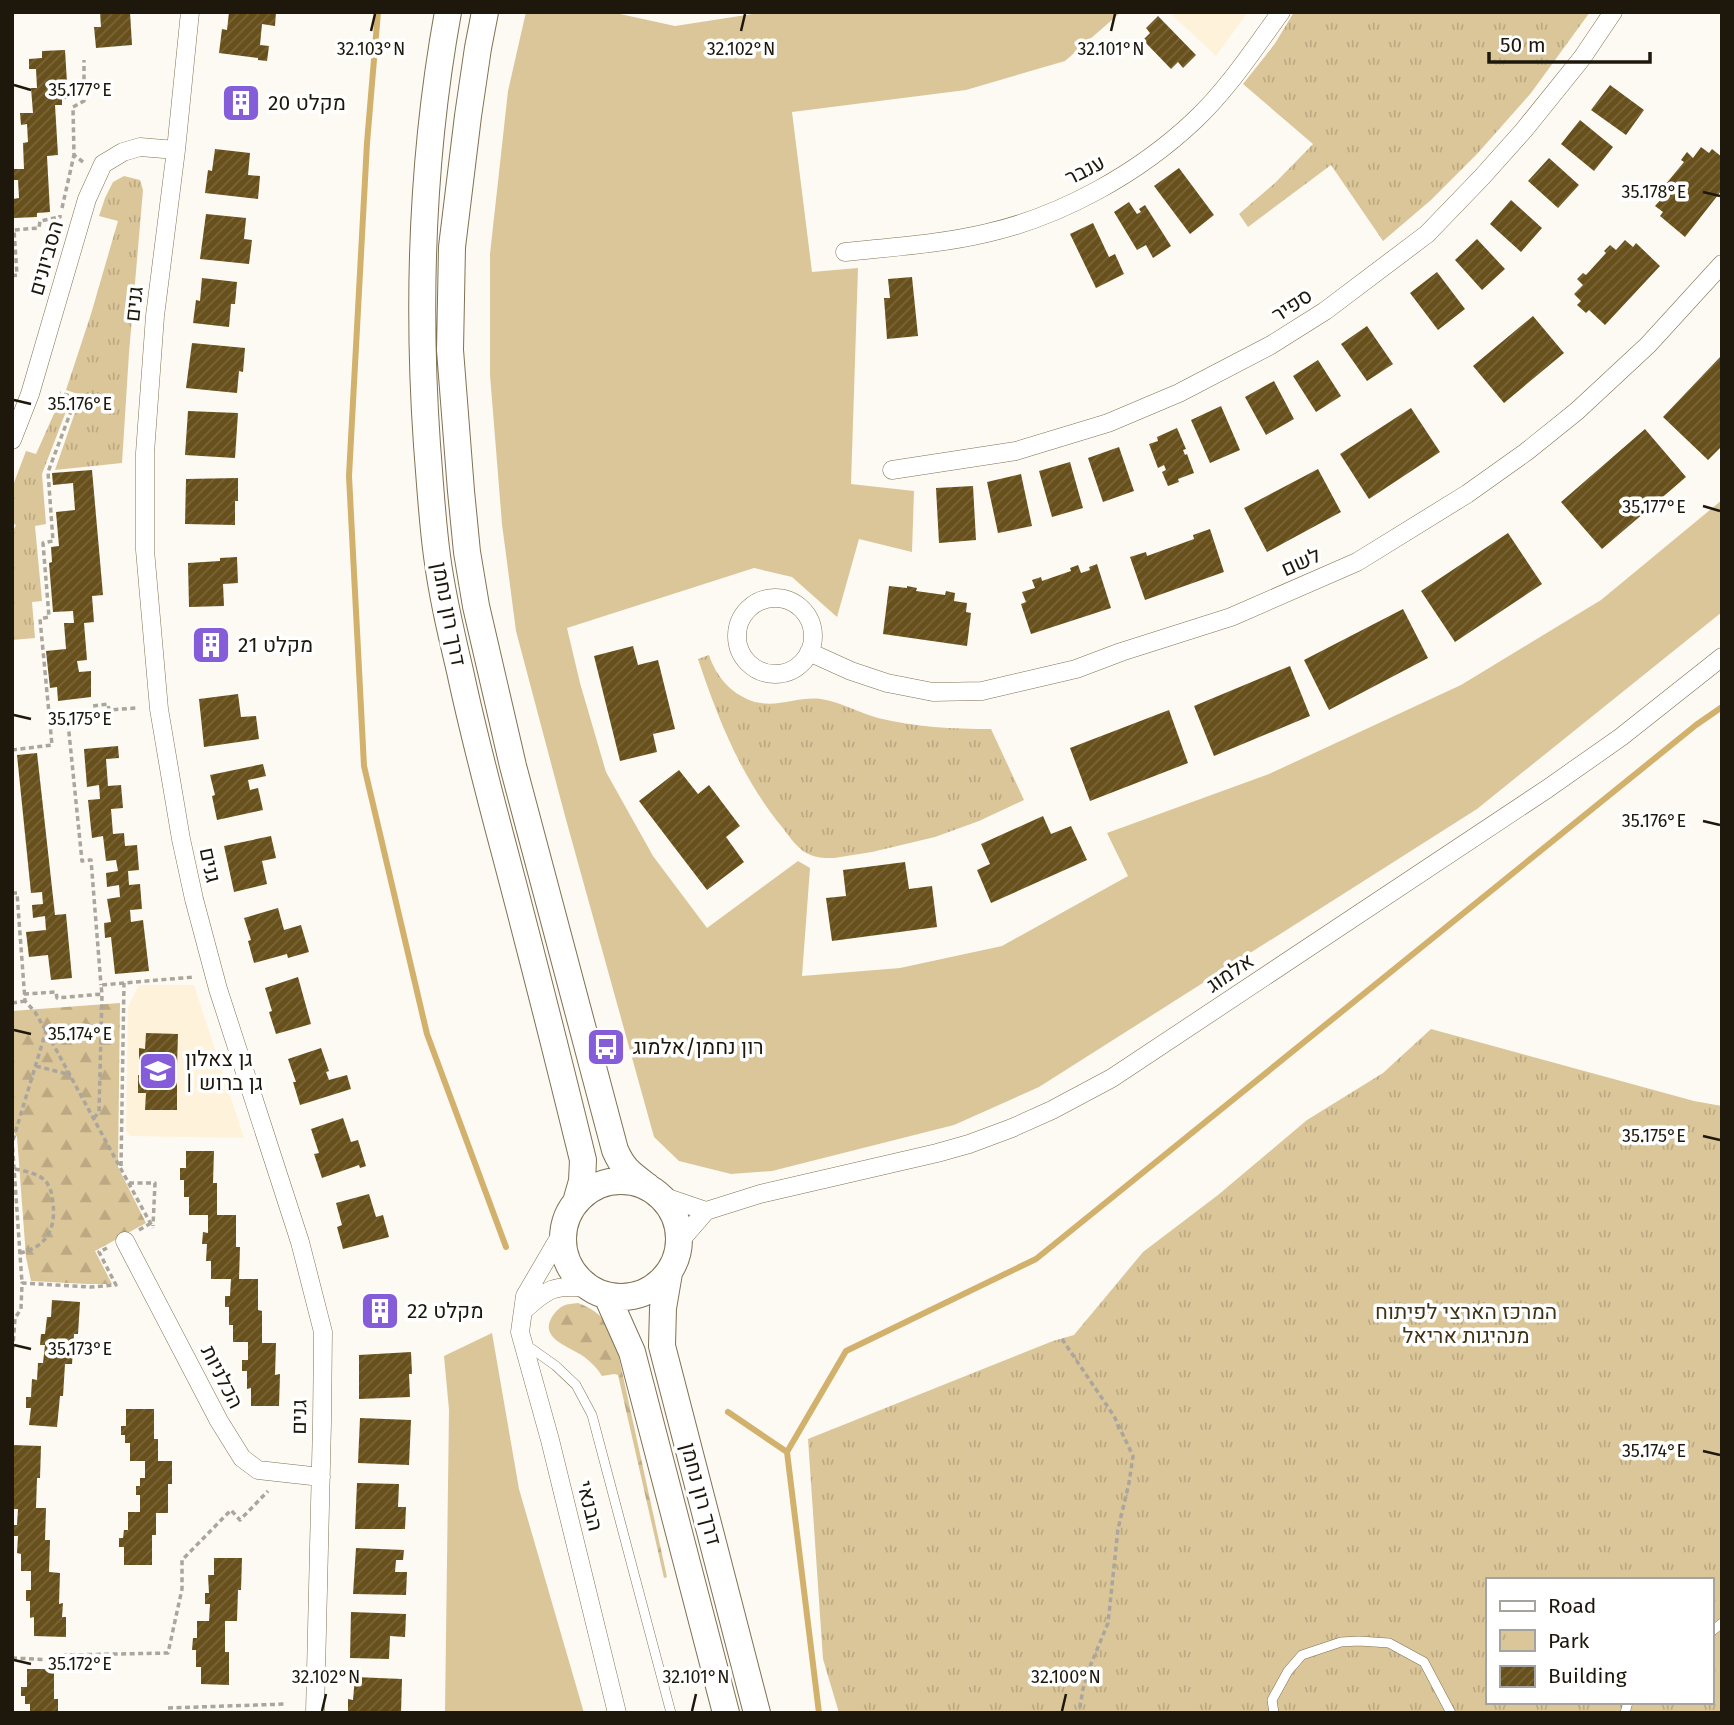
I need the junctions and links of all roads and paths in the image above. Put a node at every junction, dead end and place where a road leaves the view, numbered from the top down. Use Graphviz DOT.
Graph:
graph roads {
  1 [pos="190,12"];
  2 [pos="448,12"];
  3 [pos="485,12"];
  4 [pos="1281,12"];
  5 [pos="1613,12"];
  6 [pos="84,60"];
  7 [pos="176,150"];
  8 [pos="74,155"];
  9 [pos="85,163"];
  10 [pos="845,252"];
  11 [pos="1722,264"];
  12 [pos="12,276"];
  13 [pos="60,393"];
  14 [pos="12,440"];
  15 [pos="892,470"];
  16 [pos="809,652"];
  17 [pos="1722,657"];
  18 [pos="136,708"];
  19 [pos="68,723"];
  20 [pos="50,724"];
  21 [pos="12,750"];
  22 [pos="12,893"];
  23 [pos="196,977"];
  24 [pos="124,983"];
  25 [pos="101,985"];
  26 [pos="24,994"];
  27 [pos="102,994"];
  28 [pos="24,1001"];
  29 [pos="12,1003"];
  30 [pos="46,1031"];
  31 [pos="36,1066"];
  32 [pos="71,1075"];
  33 [pos="94,1118"];
  34 [pos="13,1139"];
  35 [pos="121,1168"];
  36 [pos="15,1169"];
  37 [pos="129,1183"];
  38 [pos="654,1191"];
  39 [pos="576,1202"];
  40 [pos="706,1211"];
  41 [pos="563,1231"];
  42 [pos="125,1241"];
  43 [pos="680,1241"];
  44 [pos="20,1253"];
  45 [pos="669,1273"];
  46 [pos="22,1283"];
  47 [pos="117,1285"];
  48 [pos="598,1292"];
  49 [pos="523,1311"];
  50 [pos="1062,1339"];
  51 [pos="523,1343"];
  52 [pos="12,1358"];
  53 [pos="321,1477"];
  54 [pos="270,1490"];
  55 [pos="12,1658"];
  56 [pos="287,1704"];
  57 [pos="168,1708"];
  58 [pos="315,1713"];
  59 [pos="617,1713"];
  60 [pos="671,1713"];
  61 [pos="726,1713"];
  62 [pos="757,1713"];
  63 [pos="1079,1713"];
  64 [pos="1275,1713"];
  65 [pos="1451,1713"];
  1 -- 7 [label="street, גנים"];
  2 -- 39 [label="main road, דרך רון נחמן"];
  3 -- 38 [label="main road, דרך רון נחמן"];
  4 -- 10 [label="street, ענבר"];
  5 -- 15 [label="street, ספיר"];
  6 -- 8 [label="path"];
  7 -- 14 [label="street, הסביונים"];
  7 -- 53 [label="street, גנים"];
  8 -- 9 [label="path"];
  8 -- 12 [label="path"];
  11 -- 16 [label="street, לשם"];
  13 -- 20 [label="path"];
  16 -- 16 [label="street"];
  17 -- 40 [label="street, אלמוג"];
  18 -- 19 [label="path"];
  19 -- 20 [label="path"];
  19 -- 25 [label="path"];
  20 -- 21 [label="path"];
  22 -- 26 [label="path"];
  23 -- 24 [label="path"];
  24 -- 25 [label="path"];
  24 -- 35 [label="path"];
  25 -- 27 [label="path"];
  26 -- 27 [label="path"];
  26 -- 28 [label="path"];
  27 -- 33 [label="path"];
  28 -- 29 [label="path"];
  28 -- 30 [label="path"];
  30 -- 31 [label="path"];
  30 -- 32 [label="path"];
  31 -- 32 [label="path"];
  31 -- 34 [label="path"];
  32 -- 33 [label="path"];
  33 -- 35 [label="path"];
  34 -- 36 [label="path"];
  35 -- 37 [label="path"];
  36 -- 44 [label="path"];
  36 -- 44 [label="path"];
  37 -- 37 [label="path"];
  38 -- 39 [label="main road"];
  38 -- 40 [label="street"];
  38 -- 43 [label="main road"];
  39 -- 41 [label="main road"];
  40 -- 43 [label="street"];
  41 -- 48 [label="main road"];
  41 -- 49 [label="street, הבנאי"];
  42 -- 53 [label="street, הכלניות"];
  43 -- 45 [label="main road"];
  44 -- 46 [label="path"];
  45 -- 48 [label="main road"];
  45 -- 62 [label="main road, דרך רון נחמן"];
  46 -- 47 [label="path"];
  46 -- 52 [label="path"];
  48 -- 49 [label="street"];
  48 -- 61 [label="main road, דרך רון נחמן"];
  49 -- 51 [label="street, הבנאי"];
  50 -- 63 [label="path"];
  51 -- 59 [label="street, הבנאי"];
  51 -- 60 [label="lane"];
  53 -- 58 [label="street, גנים"];
  54 -- 55 [label="path"];
  56 -- 57 [label="path"];
  64 -- 65 [label="lane"];
}
